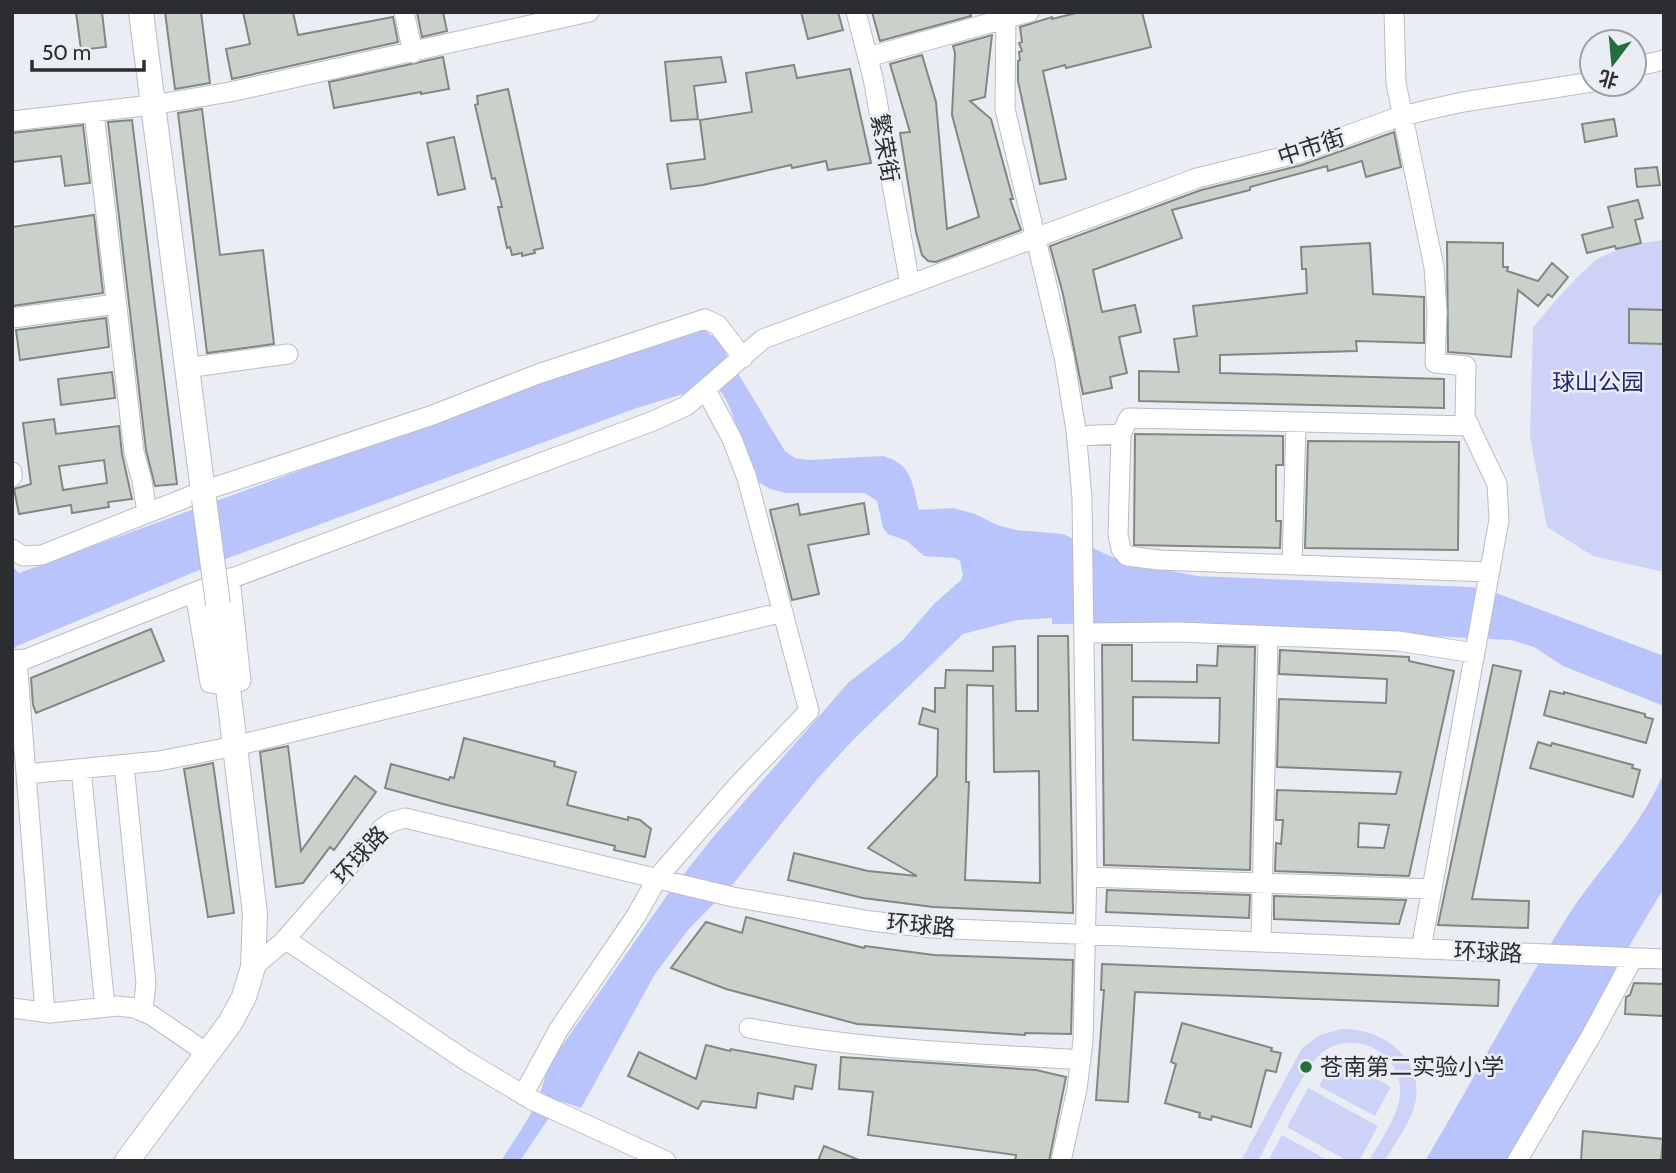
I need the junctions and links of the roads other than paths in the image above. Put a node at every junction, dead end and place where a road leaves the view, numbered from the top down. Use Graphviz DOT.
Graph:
graph roads {
  1 [pos="141,12"];
  2 [pos="404,12"];
  3 [pos="589,12"];
  4 [pos="856,12"];
  5 [pos="1029,12"];
  6 [pos="1394,12"];
  7 [pos="1006,15"];
  8 [pos="413,53"];
  9 [pos="868,57"];
  10 [pos="1578,84"];
  11 [pos="152,105"];
  12 [pos="94,112"];
  13 [pos="1404,116"];
  14 [pos="12,121"];
  15 [pos="1036,238"];
  16 [pos="910,285"];
  17 [pos="116,304"];
  18 [pos="12,318"];
  19 [pos="288,354"];
  20 [pos="740,359"];
  21 [pos="186,368"];
  22 [pos="708,388"];
  23 [pos="1296,422"];
  24 [pos="1470,426"];
  25 [pos="1121,434"];
  26 [pos="1077,436"];
  27 [pos="203,495"];
  28 [pos="147,513"];
  29 [pos="12,549"];
  30 [pos="1292,565"];
  31 [pos="230,578"];
  32 [pos="1487,579"];
  33 [pos="195,592"];
  34 [pos="783,612"];
  35 [pos="1085,632"];
  36 [pos="1268,636"];
  37 [pos="1475,648"];
  38 [pos="14,660"];
  39 [pos="228,686"];
  40 [pos="235,746"];
  41 [pos="124,765"];
  42 [pos="81,769"];
  43 [pos="26,774"];
  44 [pos="1087,877"];
  45 [pos="662,878"];
  46 [pos="1262,883"];
  47 [pos="1432,889"];
  48 [pos="1086,934"];
  49 [pos="285,939"];
  50 [pos="1261,942"];
  51 [pos="1421,949"];
  52 [pos="1631,958"];
  53 [pos="1664,959"];
  54 [pos="253,967"];
  55 [pos="105,1007"];
  56 [pos="12,1009"];
  57 [pos="143,1010"];
  58 [pos="45,1013"];
  59 [pos="750,1028"];
  60 [pos="208,1054"];
  61 [pos="1081,1060"];
  62 [pos="528,1098"];
  63 [pos="645,1157"];
  64 [pos="134,1159"];
  65 [pos="666,1161"];
  66 [pos="1061,1161"];
  67 [pos="1517,1161"];
  1 -- 11 [label="main road"];
  2 -- 8 [label="street"];
  3 -- 8 [label="street"];
  4 -- 9 [label="street, 繁荣街"];
  5 -- 7 [label="street"];
  6 -- 13 [label="street"];
  7 -- 9 [label="street"];
  7 -- 15 [label="street"];
  8 -- 11 [label="street"];
  9 -- 16 [label="street, 繁荣街"];
  10 -- 13 [label="street, 中市街"];
  11 -- 12 [label="street"];
  11 -- 21 [label="main road"];
  12 -- 14 [label="street"];
  12 -- 17 [label="street"];
  13 -- 15 [label="street, 中市街"];
  13 -- 24 [label="street"];
  15 -- 16 [label="street, 中市街"];
  15 -- 26 [label="street"];
  16 -- 20 [label="street, 中市街"];
  17 -- 18 [label="street"];
  17 -- 28 [label="street"];
  19 -- 21 [label="street"];
  20 -- 22 [label="street, 中市街"];
  20 -- 27 [label="street"];
  21 -- 27 [label="main road"];
  22 -- 31 [label="street, 中市街"];
  22 -- 34 [label="street"];
  23 -- 24 [label="street"];
  23 -- 25 [label="street"];
  23 -- 30 [label="street"];
  24 -- 32 [label="street"];
  25 -- 26 [label="street"];
  25 -- 30 [label="street"];
  26 -- 35 [label="street"];
  27 -- 28 [label="street"];
  27 -- 39 [label="main road, bridge"];
  28 -- 29 [label="street"];
  30 -- 32 [label="street"];
  31 -- 33 [label="street, 中市街"];
  31 -- 39 [label="street"];
  32 -- 37 [label="street"];
  33 -- 38 [label="street, 中市街"];
  33 -- 39 [label="street"];
  34 -- 40 [label="street"];
  34 -- 45 [label="street"];
  35 -- 36 [label="street"];
  35 -- 44 [label="street"];
  36 -- 37 [label="street"];
  36 -- 46 [label="street"];
  37 -- 47 [label="street"];
  38 -- 43 [label="street"];
  39 -- 40 [label="main road"];
  40 -- 41 [label="street"];
  40 -- 54 [label="main road"];
  41 -- 42 [label="street"];
  41 -- 57 [label="street"];
  42 -- 43 [label="street"];
  42 -- 55 [label="street"];
  43 -- 58 [label="street"];
  44 -- 46 [label="street"];
  44 -- 48 [label="street"];
  45 -- 48 [label="street, 环球路"];
  45 -- 49 [label="street, 环球路"];
  45 -- 62 [label="street"];
  46 -- 47 [label="street"];
  46 -- 50 [label="street"];
  47 -- 51 [label="street"];
  48 -- 50 [label="street, 环球路"];
  48 -- 61 [label="street"];
  49 -- 54 [label="street, 环球路"];
  49 -- 62 [label="street"];
  50 -- 51 [label="street, 环球路"];
  51 -- 52 [label="street, 环球路"];
  52 -- 53 [label="street, 环球路"];
  52 -- 67 [label="street"];
  54 -- 60 [label="main road"];
  55 -- 57 [label="street"];
  55 -- 58 [label="street"];
  56 -- 58 [label="street"];
  57 -- 60 [label="street"];
  59 -- 61 [label="street"];
  60 -- 64 [label="main road"];
  61 -- 66 [label="street"];
  62 -- 63 [label="street"];
  63 -- 65 [label="street"];
}
